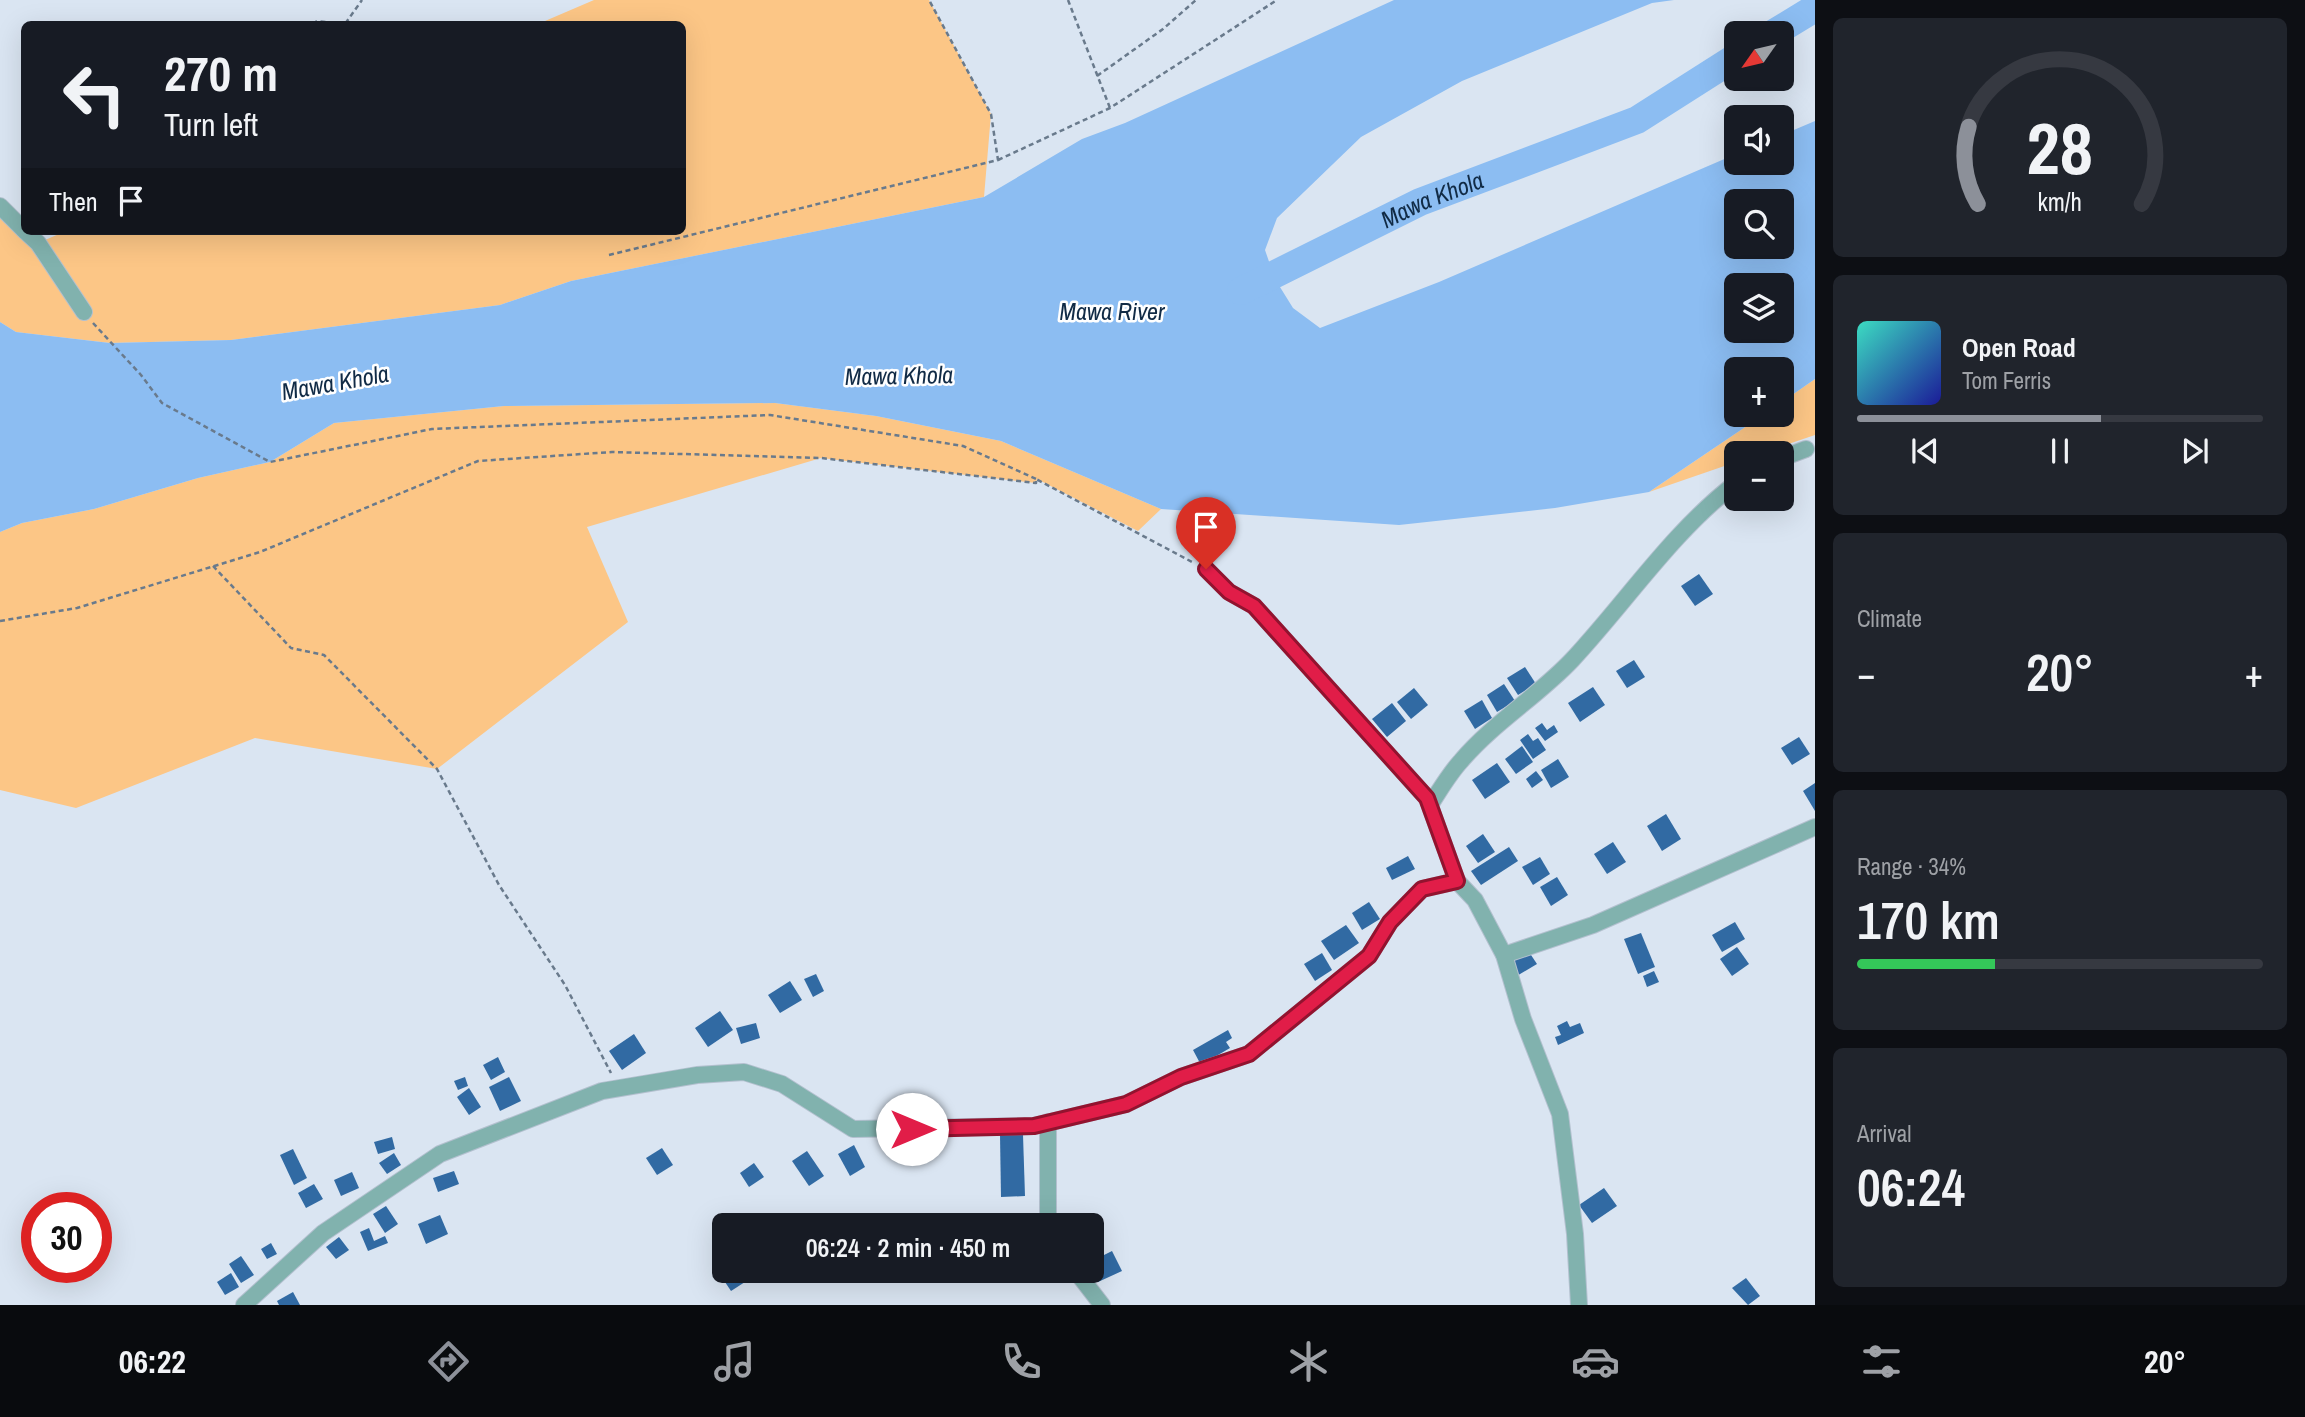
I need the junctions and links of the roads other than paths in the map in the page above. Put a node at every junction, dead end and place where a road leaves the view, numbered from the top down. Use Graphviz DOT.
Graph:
graph roads {
  1 [pos="0,206"];
  2 [pos="21,227"];
  3 [pos="29,235"];
  4 [pos="84,312"];
  5 [pos="1806,449"];
  6 [pos="1794,454"];
  7 [pos="1724,492"];
  8 [pos="1206,569"];
  9 [pos="1430,805"];
  10 [pos="1815,827"];
  11 [pos="1457,881"];
  12 [pos="1504,955"];
  13 [pos="1048,1122"];
  14 [pos="1048,1213"];
  15 [pos="1085,1283"];
  16 [pos="244,1305"];
  17 [pos="1102,1305"];
  18 [pos="1579,1305"];
  1 -- 2 [label="street"];
  3 -- 4 [label="street"];
  5 -- 6 [label="street"];
  7 -- 9 [label="street"];
  8 -- 9 [label="street"];
  9 -- 11 [label="street"];
  10 -- 12 [label="street"];
  11 -- 12 [label="street"];
  11 -- 13 [label="street"];
  12 -- 18 [label="street"];
  13 -- 14 [label="street"];
  13 -- 16 [label="street"];
  15 -- 17 [label="street"];
}
